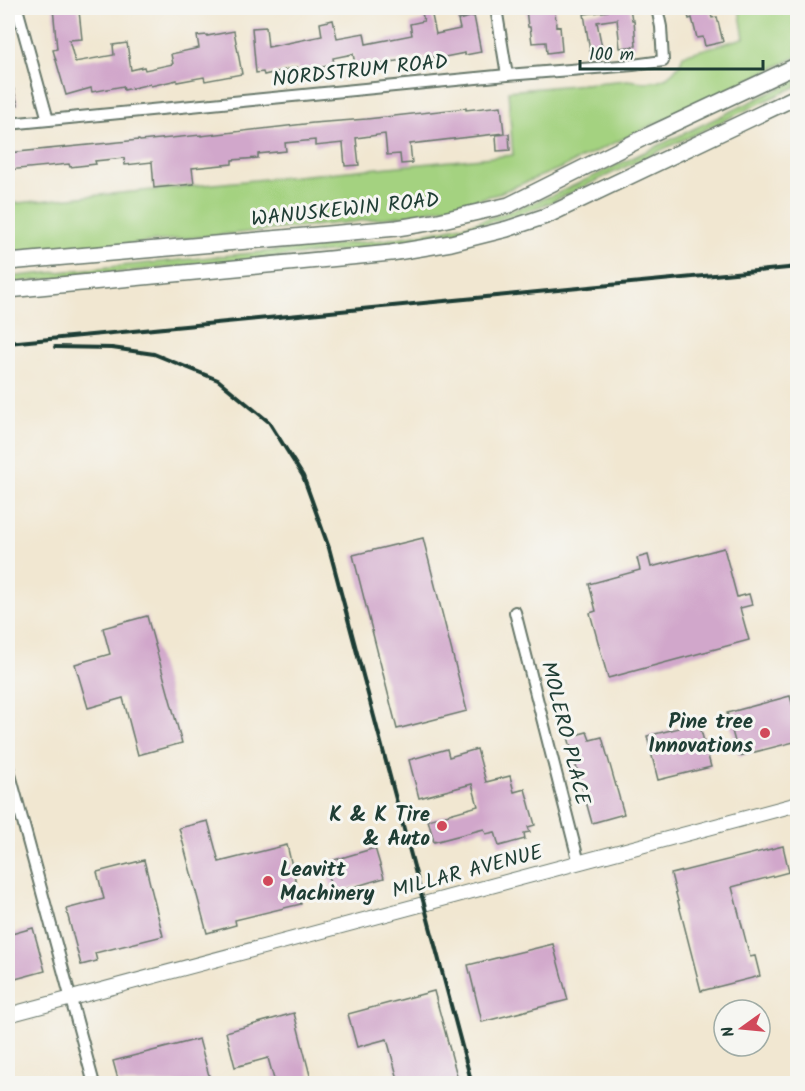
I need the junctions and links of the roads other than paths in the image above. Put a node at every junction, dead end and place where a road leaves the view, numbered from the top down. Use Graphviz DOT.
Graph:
graph roads {
  1 [pos="18,8"];
  2 [pos="496,8"];
  3 [pos="657,8"];
  4 [pos="798,65"];
  5 [pos="507,75"];
  6 [pos="798,96"];
  7 [pos="48,120"];
  8 [pos="8,124"];
  9 [pos="8,262"];
  10 [pos="8,290"];
  11 [pos="515,612"];
  12 [pos="8,767"];
  13 [pos="798,804"];
  14 [pos="579,863"];
  15 [pos="70,999"];
  16 [pos="8,1015"];
  17 [pos="94,1083"];
  1 -- 7 [label="street"];
  2 -- 5 [label="street"];
  3 -- 5 [label="street, NORDSTRUM ROAD"];
  4 -- 9 [label="main road, WANUSKEWIN ROAD"];
  5 -- 7 [label="street, NORDSTRUM ROAD"];
  6 -- 10 [label="main road"];
  7 -- 8 [label="street, NORDSTRUM ROAD"];
  11 -- 14 [label="street, MOLERO PLACE"];
  12 -- 15 [label="street"];
  13 -- 14 [label="street, MILLAR AVENUE"];
  14 -- 15 [label="street, MILLAR AVENUE"];
  15 -- 16 [label="street, MILLAR AVENUE"];
  15 -- 17 [label="street"];
}
